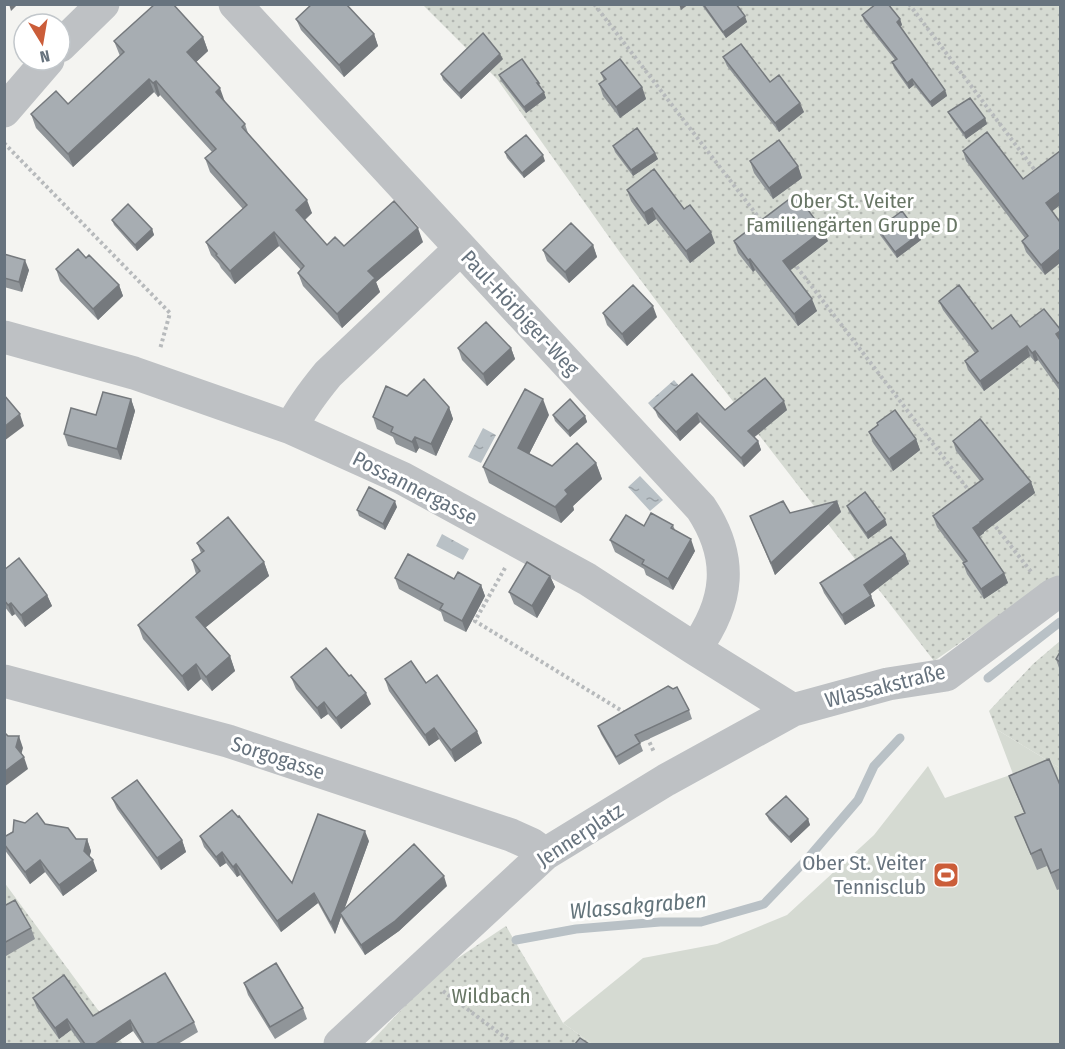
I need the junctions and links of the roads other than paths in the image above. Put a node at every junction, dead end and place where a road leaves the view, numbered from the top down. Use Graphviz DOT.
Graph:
graph roads {
  1 [pos="103,4"];
  2 [pos="235,4"];
  3 [pos="72,34"];
  4 [pos="38,72"];
  5 [pos="4,111"];
  6 [pos="460,249"];
  7 [pos="4,337"];
  8 [pos="291,428"];
  9 [pos="1057,593"];
  10 [pos="694,649"];
  11 [pos="4,681"];
  12 [pos="793,710"];
  13 [pos="545,854"];
  14 [pos="340,1044"];
  1 -- 3 [label="street"];
  2 -- 6 [label="street, Paul-Hörbiger-Weg"];
  4 -- 5 [label="street"];
  6 -- 8 [label="street"];
  6 -- 10 [label="street, Paul-Hörbiger-Weg"];
  7 -- 8 [label="street, Possannergasse"];
  8 -- 10 [label="street, Possannergasse"];
  9 -- 12 [label="street, Wlassakstraße"];
  10 -- 12 [label="street, Possannergasse"];
  11 -- 13 [label="street, Sorgogasse"];
  12 -- 13 [label="street, Jennerplatz"];
  13 -- 14 [label="street, Jennerplatz"];
}
